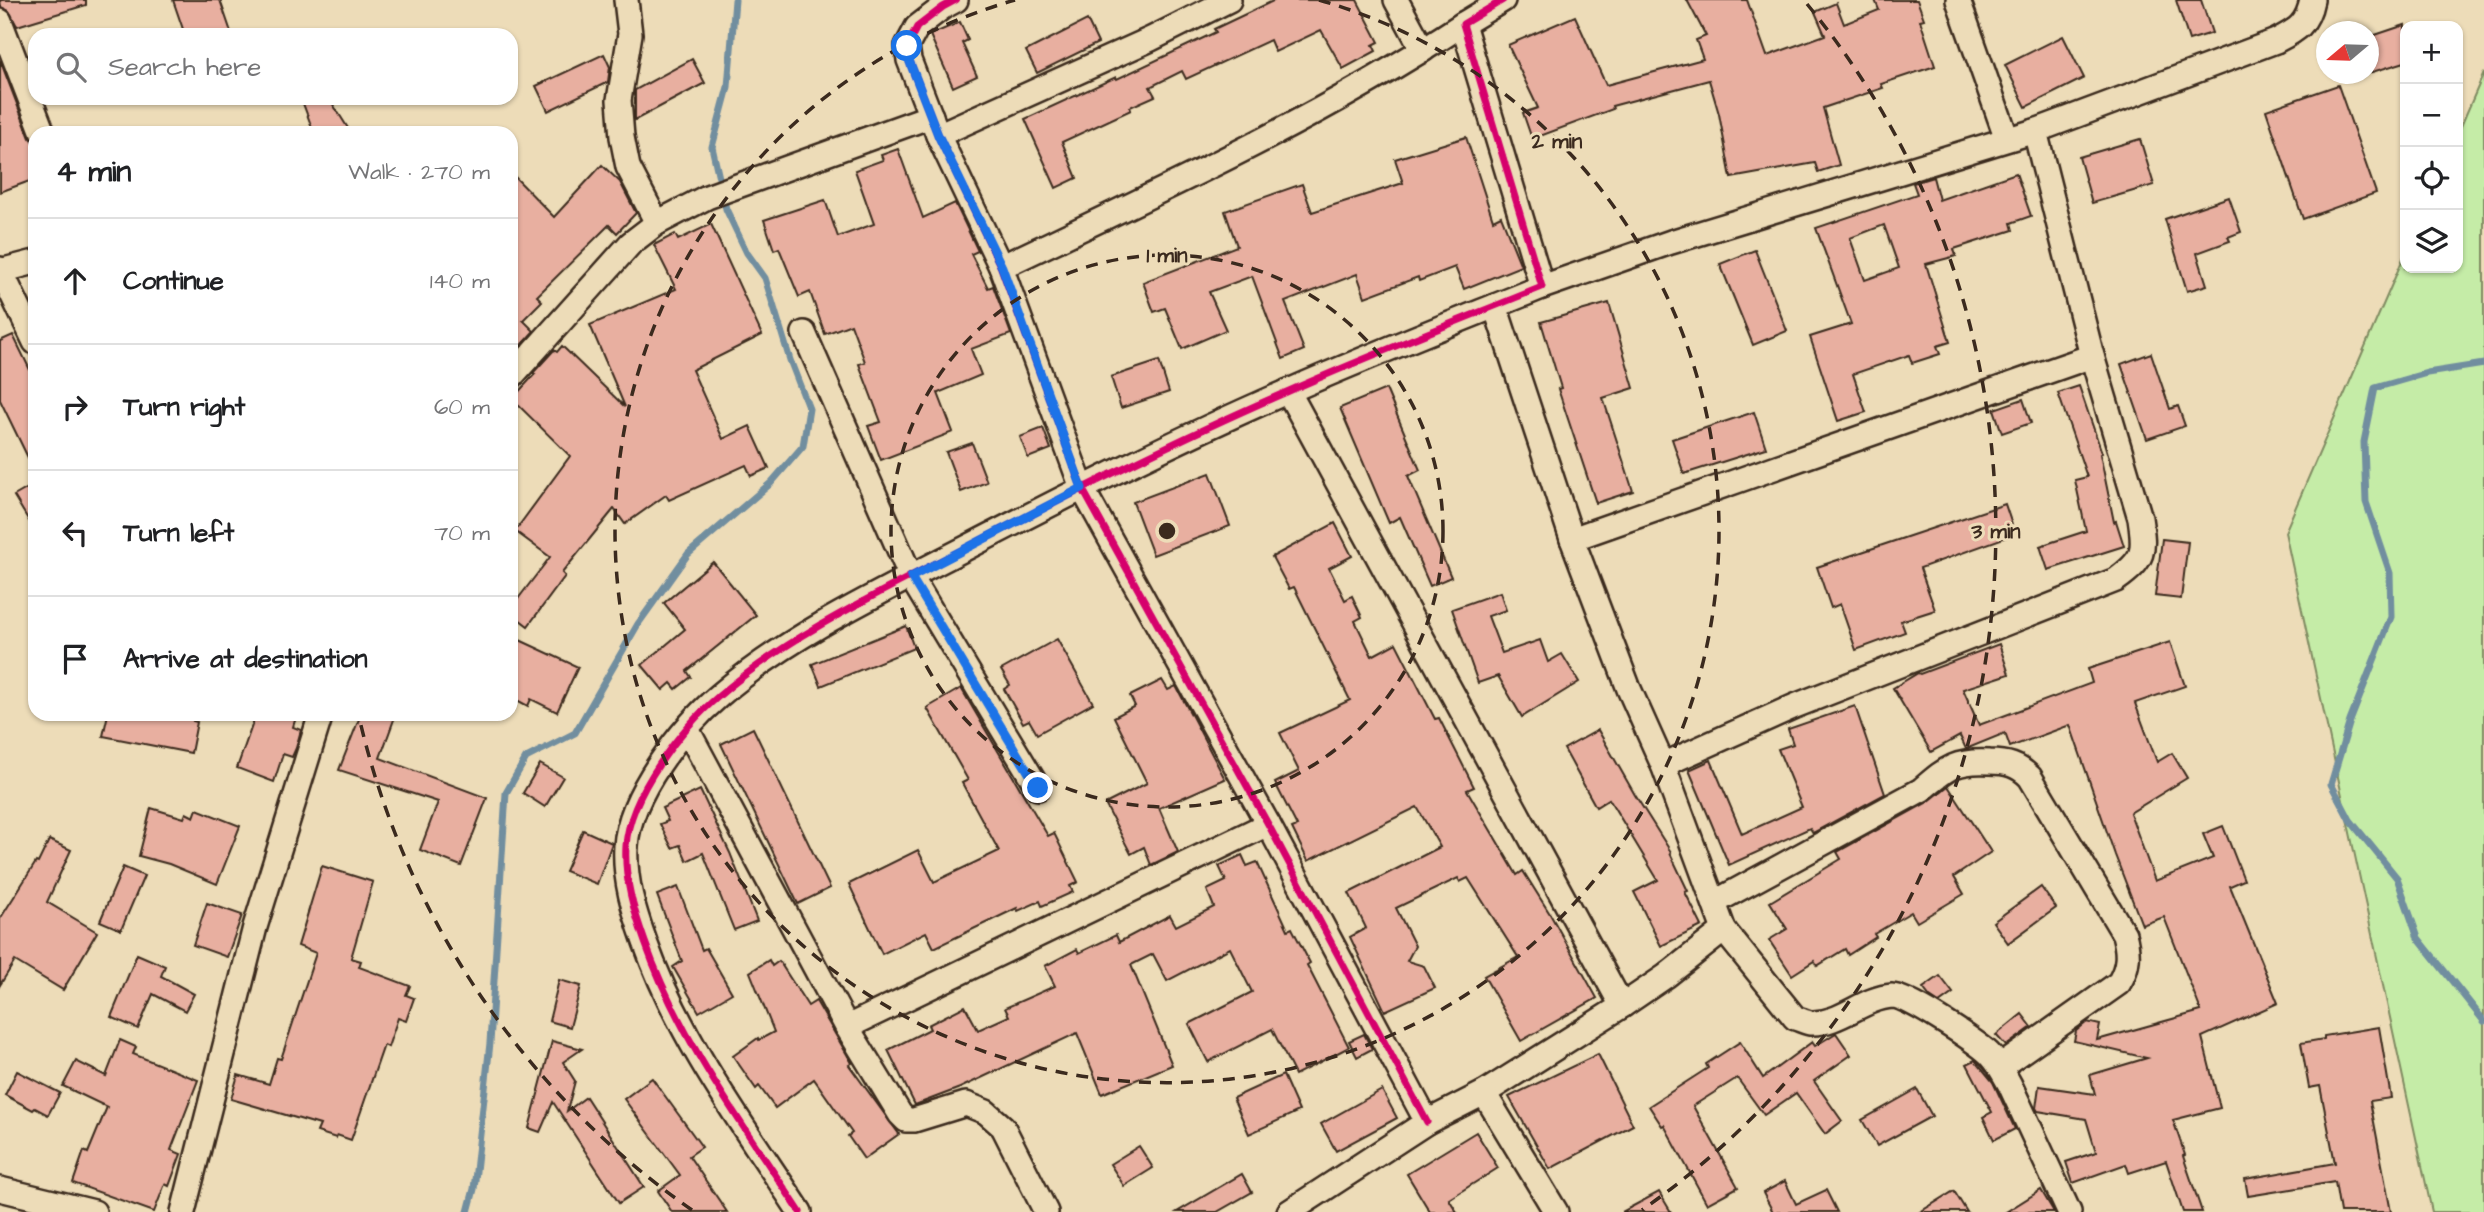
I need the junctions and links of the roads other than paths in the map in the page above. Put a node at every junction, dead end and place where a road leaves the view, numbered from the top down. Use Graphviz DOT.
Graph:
graph roads {
  1 [pos="626,0"];
  2 [pos="956,0"];
  3 [pos="1229,0"];
  4 [pos="1396,0"];
  5 [pos="1503,0"];
  6 [pos="1958,0"];
  7 [pos="2312,0"];
  8 [pos="0,21"];
  9 [pos="1463,24"];
  10 [pos="1423,51"];
  11 [pos="28,94"];
  12 [pos="32,105"];
  13 [pos="40,126"];
  14 [pos="934,126"];
  15 [pos="2035,131"];
  16 [pos="2007,139"];
  17 [pos="657,223"];
  18 [pos="28,264"];
  19 [pos="1002,267"];
  20 [pos="0,271"];
  21 [pos="1542,287"];
  22 [pos="1495,306"];
  23 [pos="28,328"];
  24 [pos="804,333"];
  25 [pos="2092,356"];
  26 [pos="518,369"];
  27 [pos="1288,391"];
  28 [pos="1082,488"];
  29 [pos="1572,539"];
  30 [pos="911,577"];
  31 [pos="319,721"];
  32 [pos="687,729"];
  33 [pos="1663,765"];
  34 [pos="1038,788"];
  35 [pos="1268,824"];
  36 [pos="1715,902"];
  37 [pos="1724,930"];
  38 [pos="1622,1006"];
  39 [pos="848,1027"];
  40 [pos="2000,1067"];
  41 [pos="1485,1093"];
  42 [pos="1427,1122"];
  43 [pos="0,1189"];
  44 [pos="94,1212"];
  45 [pos="183,1212"];
  46 [pos="800,1212"];
  47 [pos="1046,1212"];
  48 [pos="1289,1212"];
  49 [pos="1556,1212"];
  50 [pos="2069,1212"];
  1 -- 17 [label="street"];
  2 -- 14 [label="street"];
  3 -- 14 [label="street"];
  4 -- 10 [label="street"];
  5 -- 9 [label="street"];
  6 -- 16 [label="street"];
  7 -- 15 [label="street"];
  8 -- 11 [label="street"];
  9 -- 10 [label="street"];
  9 -- 21 [label="street"];
  10 -- 19 [label="street"];
  12 -- 13 [label="street"];
  14 -- 17 [label="street"];
  14 -- 19 [label="street"];
  15 -- 16 [label="street"];
  15 -- 25 [label="street"];
  16 -- 21 [label="street"];
  17 -- 26 [label="street"];
  18 -- 20 [label="street"];
  19 -- 28 [label="street"];
  20 -- 23 [label="street"];
  21 -- 22 [label="street"];
  22 -- 27 [label="street"];
  22 -- 29 [label="street"];
  24 -- 30 [label="street"];
  25 -- 29 [label="street"];
  25 -- 33 [label="street"];
  27 -- 28 [label="street"];
  27 -- 38 [label="street"];
  28 -- 30 [label="street"];
  28 -- 35 [label="street"];
  29 -- 33 [label="street"];
  30 -- 32 [label="street"];
  30 -- 34 [label="street"];
  31 -- 45 [label="street"];
  32 -- 39 [label="street"];
  32 -- 46 [label="street"];
  33 -- 36 [label="street"];
  35 -- 39 [label="street"];
  35 -- 42 [label="street"];
  36 -- 37 [label="street"];
  36 -- 40 [label="street"];
  37 -- 38 [label="street"];
  37 -- 40 [label="street"];
  38 -- 41 [label="street"];
  39 -- 47 [label="street"];
  40 -- 50 [label="street"];
  41 -- 42 [label="street"];
  41 -- 49 [label="street"];
  42 -- 48 [label="street"];
  43 -- 44 [label="street"];
}
